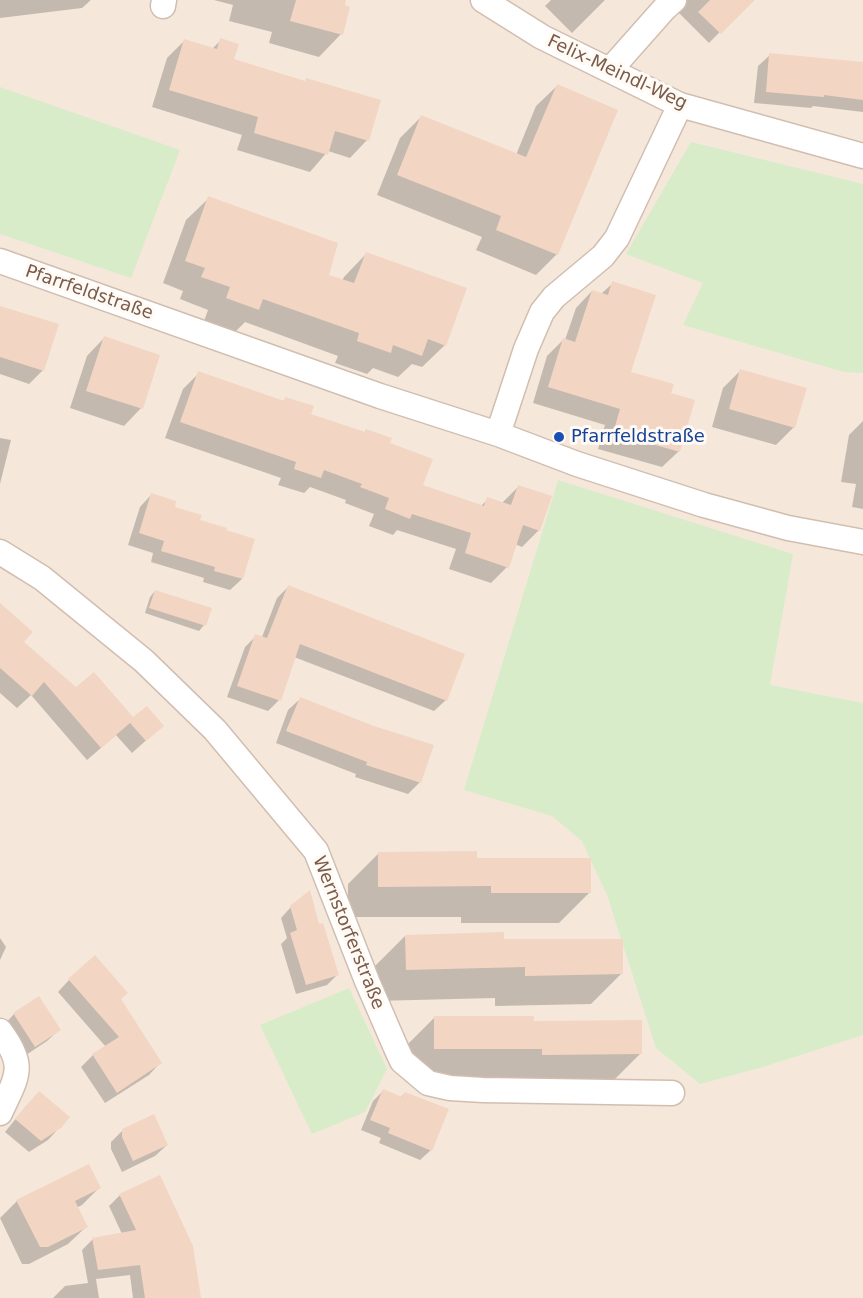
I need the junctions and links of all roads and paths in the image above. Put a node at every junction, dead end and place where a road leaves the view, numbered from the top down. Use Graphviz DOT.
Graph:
graph roads {
  1 [pos="483,0"];
  2 [pos="674,0"];
  3 [pos="610,70"];
  4 [pos="680,105"];
  5 [pos="863,156"];
  6 [pos="0,261"];
  7 [pos="498,434"];
  8 [pos="863,543"];
  9 [pos="0,552"];
  10 [pos="0,1031"];
  11 [pos="672,1093"];
  12 [pos="0,1113"];
  1 -- 3 [label="street, Felix-Meindl-Weg"];
  2 -- 3 [label="street"];
  3 -- 4 [label="street, Felix-Meindl-Weg"];
  4 -- 5 [label="street, Felix-Meindl-Weg"];
  4 -- 7 [label="street"];
  6 -- 7 [label="street, Pfarrfeldstraße"];
  7 -- 8 [label="street, Pfarrfeldstraße"];
  9 -- 11 [label="street, Wernstorferstraße"];
  10 -- 12 [label="street"];
}
